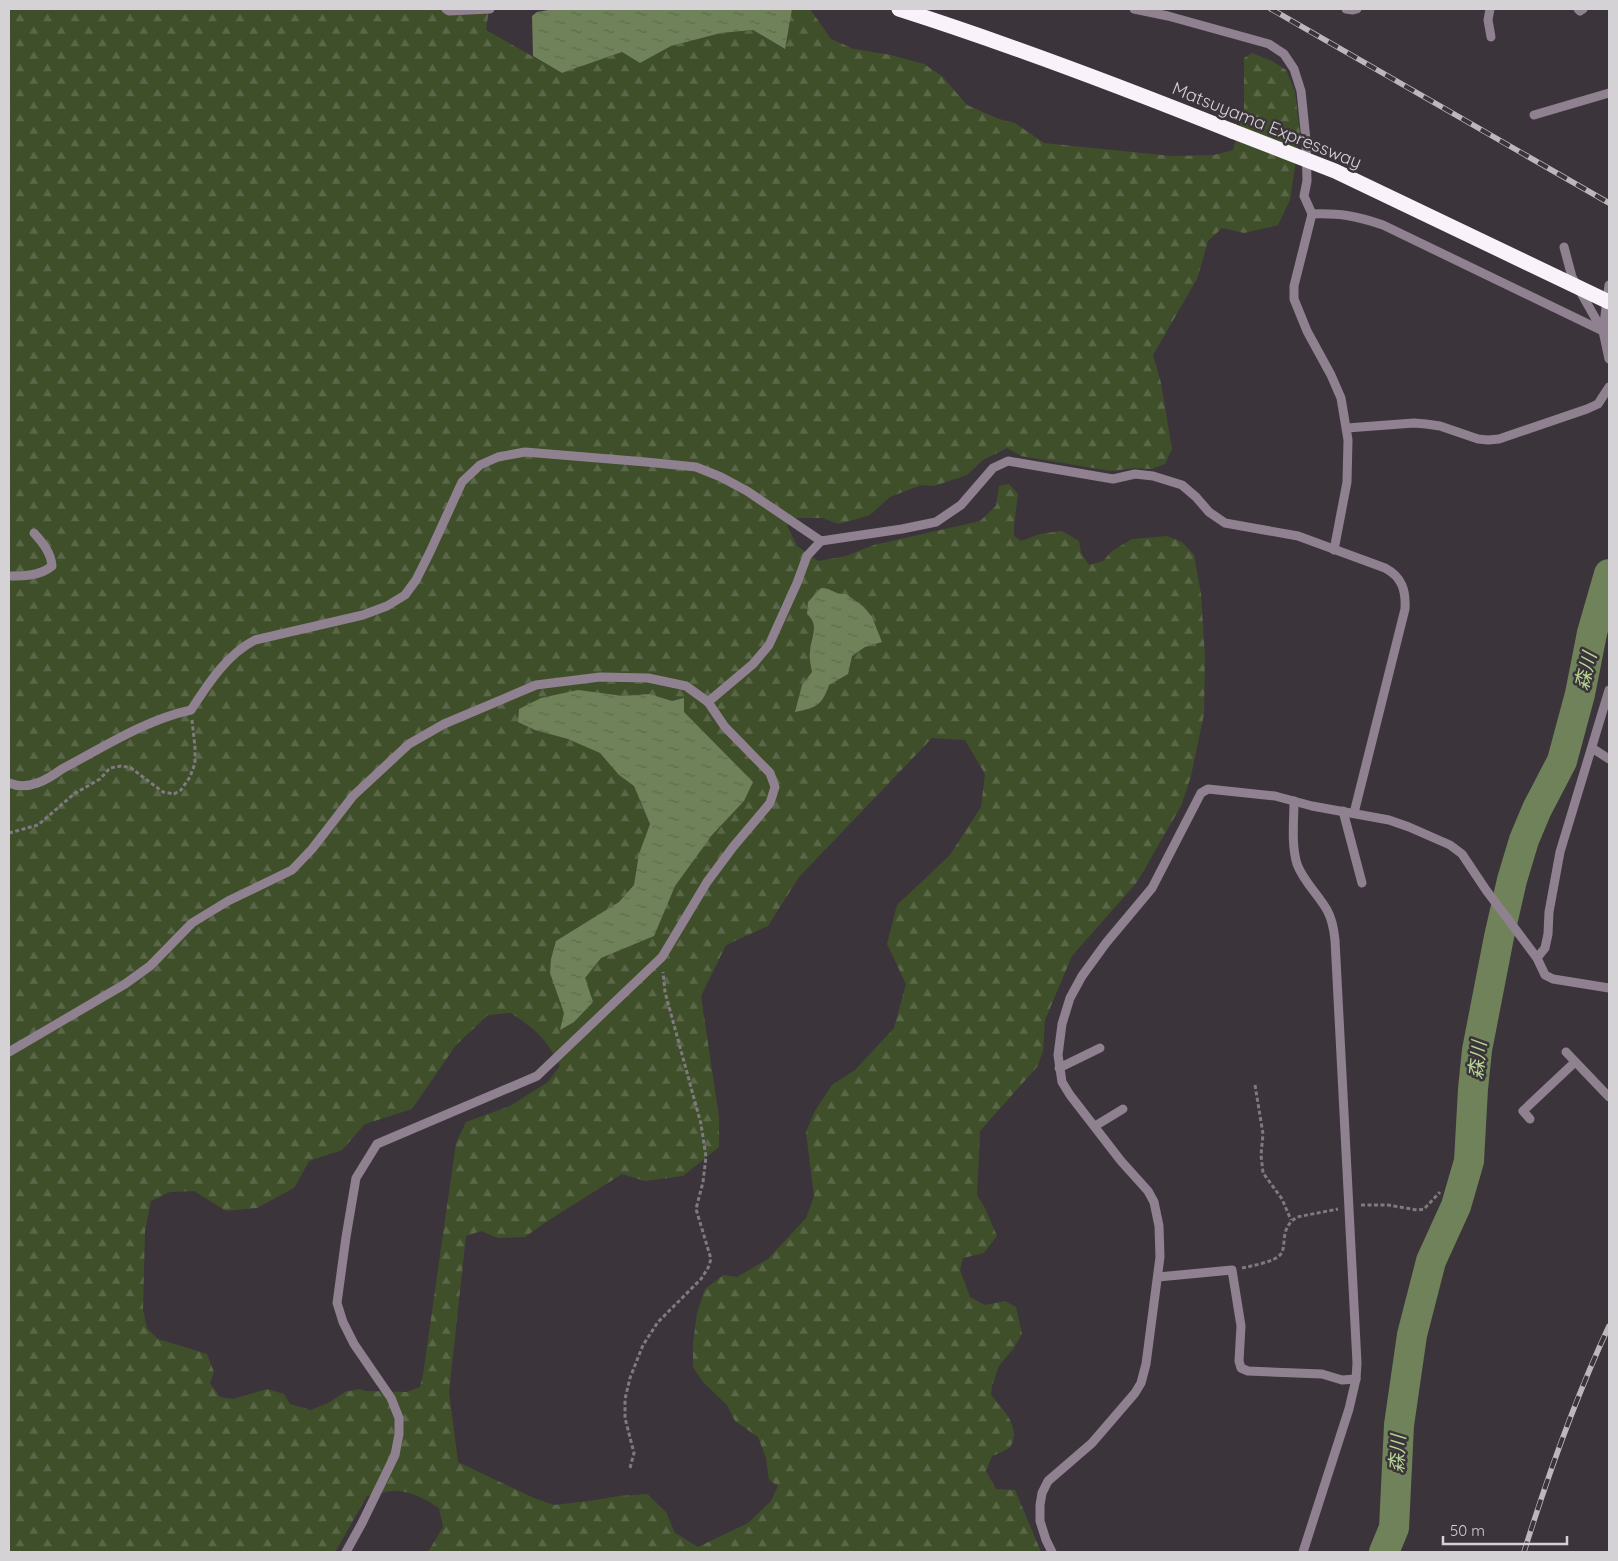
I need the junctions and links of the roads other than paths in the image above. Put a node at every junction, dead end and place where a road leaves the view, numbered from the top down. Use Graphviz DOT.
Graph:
graph roads {
  1 [pos="446,9"];
  2 [pos="490,9"];
  3 [pos="899,9"];
  4 [pos="1134,9"];
  5 [pos="1346,9"];
  6 [pos="1357,9"];
  7 [pos="1490,9"];
  8 [pos="1578,9"];
  9 [pos="1583,9"];
  10 [pos="1490,37"];
  11 [pos="1609,93"];
  12 [pos="1534,115"];
  13 [pos="1312,214"];
  14 [pos="1564,247"];
  15 [pos="1609,285"];
  16 [pos="1609,302"];
  17 [pos="1606,332"];
  18 [pos="1609,360"];
  19 [pos="1609,387"];
  20 [pos="1347,428"];
  21 [pos="34,533"];
  22 [pos="821,541"];
  23 [pos="1334,550"];
  24 [pos="9,576"];
  25 [pos="1609,690"];
  26 [pos="708,702"];
  27 [pos="1592,748"];
  28 [pos="1609,759"];
  29 [pos="9,783"];
  30 [pos="1294,801"];
  31 [pos="1343,811"];
  32 [pos="1354,813"];
  33 [pos="1362,883"];
  34 [pos="1537,958"];
  35 [pos="1609,988"];
  36 [pos="1100,1048"];
  37 [pos="9,1052"];
  38 [pos="1566,1052"];
  39 [pos="1575,1062"];
  40 [pos="1059,1068"];
  41 [pos="1609,1097"];
  42 [pos="1123,1109"];
  43 [pos="1530,1118"];
  44 [pos="1095,1126"];
  45 [pos="1158,1277"];
  46 [pos="1356,1379"];
  47 [pos="346,1552"];
  48 [pos="1052,1552"];
  49 [pos="1303,1552"];
  1 -- 2 [label="street"];
  3 -- 16 [label="highway, Matsuyama Expressway, bridge"];
  4 -- 13 [label="street"];
  5 -- 6 [label="street"];
  7 -- 10 [label="street"];
  8 -- 9 [label="street"];
  11 -- 12 [label="street"];
  13 -- 17 [label="street"];
  13 -- 20 [label="street"];
  14 -- 17 [label="street"];
  15 -- 17 [label="street"];
  17 -- 18 [label="street"];
  19 -- 20 [label="street"];
  20 -- 23 [label="street"];
  21 -- 24 [label="street"];
  22 -- 23 [label="street"];
  22 -- 26 [label="street"];
  22 -- 29 [label="street"];
  23 -- 32 [label="street"];
  25 -- 27 [label="street"];
  26 -- 37 [label="street"];
  26 -- 47 [label="street"];
  27 -- 28 [label="street"];
  27 -- 34 [label="street"];
  30 -- 31 [label="street"];
  30 -- 40 [label="street"];
  30 -- 46 [label="street"];
  31 -- 32 [label="street"];
  31 -- 33 [label="street"];
  32 -- 34 [label="street"];
  34 -- 35 [label="street"];
  36 -- 40 [label="street"];
  38 -- 39 [label="street"];
  39 -- 41 [label="street"];
  39 -- 43 [label="street"];
  40 -- 44 [label="street"];
  42 -- 44 [label="street"];
  44 -- 45 [label="street"];
  45 -- 46 [label="street"];
  45 -- 48 [label="street"];
  46 -- 49 [label="street"];
}
